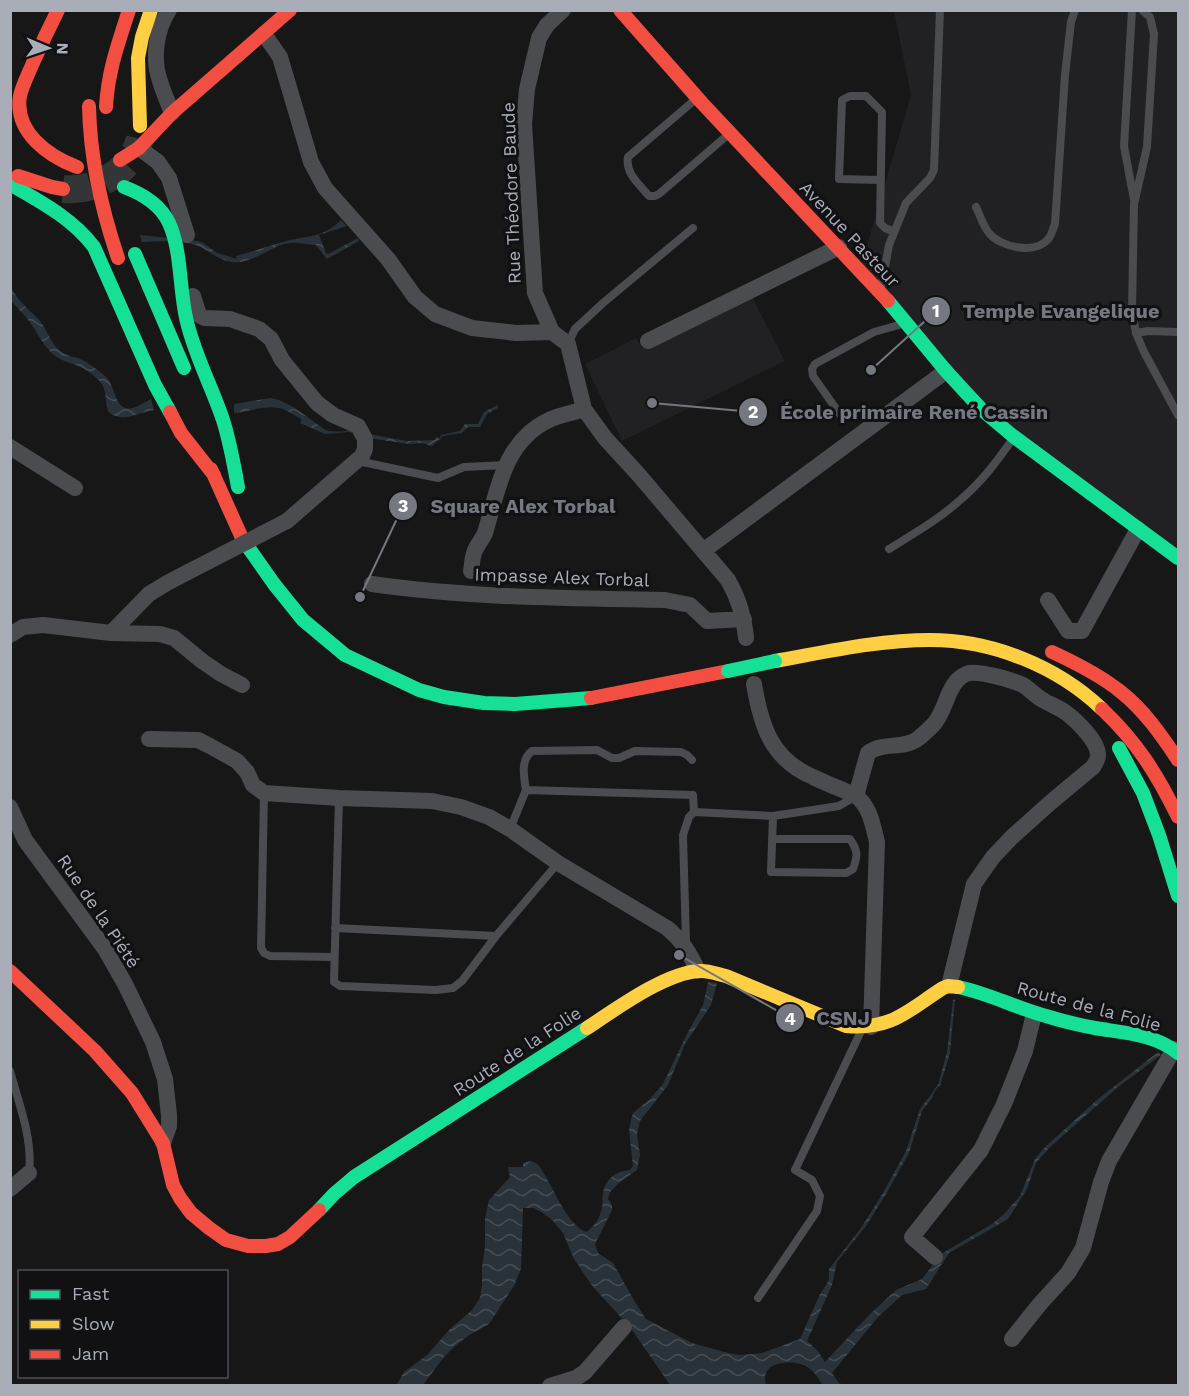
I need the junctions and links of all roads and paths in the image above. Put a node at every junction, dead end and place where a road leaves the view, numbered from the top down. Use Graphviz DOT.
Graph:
graph roads {
  1 [pos="58,10"];
  2 [pos="151,10"];
  3 [pos="169,10"];
  4 [pos="290,10"];
  5 [pos="563,10"];
  6 [pos="940,10"];
  7 [pos="1075,10"];
  8 [pos="1132,10"];
  9 [pos="1142,10"];
  10 [pos="129,12"];
  11 [pos="628,13"];
  12 [pos="264,34"];
  13 [pos="698,98"];
  14 [pos="89,101"];
  15 [pos="106,112"];
  16 [pos="172,113"];
  17 [pos="140,126"];
  18 [pos="730,133"];
  19 [pos="140,148"];
  20 [pos="108,150"];
  21 [pos="77,167"];
  22 [pos="10,174"];
  23 [pos="117,179"];
  24 [pos="880,180"];
  25 [pos="10,184"];
  26 [pos="63,189"];
  27 [pos="1134,204"];
  28 [pos="976,207"];
  29 [pos="693,228"];
  30 [pos="894,232"];
  31 [pos="182,242"];
  32 [pos="839,247"];
  33 [pos="133,249"];
  34 [pos="120,263"];
  35 [pos="880,292"];
  36 [pos="905,321"];
  37 [pos="552,332"];
  38 [pos="1179,332"];
  39 [pos="1136,333"];
  40 [pos="648,341"];
  41 [pos="568,344"];
  42 [pos="946,371"];
  43 [pos="191,384"];
  44 [pos="584,409"];
  45 [pos="1179,415"];
  46 [pos="844,420"];
  47 [pos="190,422"];
  48 [pos="210,425"];
  49 [pos="1015,437"];
  50 [pos="10,447"];
  51 [pos="357,461"];
  52 [pos="506,465"];
  53 [pos="214,475"];
  54 [pos="75,488"];
  55 [pos="1138,529"];
  56 [pos="890,549"];
  57 [pos="703,551"];
  58 [pos="1179,558"];
  59 [pos="471,571"];
  60 [pos="372,584"];
  61 [pos="1048,600"];
  62 [pos="744,619"];
  63 [pos="111,633"];
  64 [pos="10,635"];
  65 [pos="745,646"];
  66 [pos="1043,648"];
  67 [pos="1061,676"];
  68 [pos="754,684"];
  69 [pos="242,686"];
  70 [pos="149,739"];
  71 [pos="692,760"];
  72 [pos="1179,760"];
  73 [pos="526,790"];
  74 [pos="264,793"];
  75 [pos="856,796"];
  76 [pos="339,798"];
  77 [pos="10,807"];
  78 [pos="694,812"];
  79 [pos="773,816"];
  80 [pos="1179,816"];
  81 [pos="10,829"];
  82 [pos="510,829"];
  83 [pos="772,839"];
  84 [pos="25,840"];
  85 [pos="558,863"];
  86 [pos="1179,896"];
  87 [pos="335,928"];
  88 [pos="496,936"];
  89 [pos="686,947"];
  90 [pos="334,957"];
  91 [pos="10,971"];
  92 [pos="698,971"];
  93 [pos="949,986"];
  94 [pos="1034,1014"];
  95 [pos="867,1027"];
  96 [pos="1176,1051"];
  97 [pos="10,1071"];
  98 [pos="163,1143"];
  99 [pos="29,1173"];
  100 [pos="10,1189"];
  101 [pos="935,1257"];
  102 [pos="758,1298"];
  103 [pos="624,1327"];
  104 [pos="1012,1339"];
  105 [pos="584,1379"];
  106 [pos="550,1386"];
  1 -- 21 [label="main road"];
  2 -- 17 [label="main road"];
  3 -- 16 [label="street"];
  4 -- 12 [label="main road"];
  5 -- 37 [label="street, Rue Théodore Baude"];
  6 -- 30 [label="lane"];
  7 -- 28 [label="lane"];
  8 -- 27 [label="lane"];
  9 -- 27 [label="lane"];
  10 -- 15 [label="main road"];
  11 -- 13 [label="main road, Avenue Pasteur"];
  12 -- 16 [label="main road"];
  12 -- 37 [label="street"];
  13 -- 18 [label="main road, Avenue Pasteur"];
  13 -- 18 [label="lane"];
  14 -- 34 [label="main road, bridge"];
  16 -- 19 [label="main road"];
  18 -- 32 [label="main road, Avenue Pasteur"];
  19 -- 23 [label="main road"];
  19 -- 31 [label="street"];
  20 -- 23 [label="main road"];
  22 -- 26 [label="main road"];
  23 -- 31 [label="main road"];
  24 -- 24 [label="lane"];
  24 -- 30 [label="lane"];
  25 -- 53 [label="main road"];
  27 -- 39 [label="lane"];
  29 -- 41 [label="lane"];
  30 -- 35 [label="lane"];
  31 -- 48 [label="main road"];
  31 -- 51 [label="street"];
  32 -- 35 [label="main road, Avenue Pasteur"];
  32 -- 40 [label="street"];
  33 -- 43 [label="main road"];
  35 -- 36 [label="main road, Avenue Pasteur"];
  36 -- 42 [label="main road, Avenue Pasteur"];
  36 -- 46 [label="lane"];
  37 -- 41 [label="street, Rue Théodore Baude"];
  38 -- 39 [label="lane"];
  39 -- 45 [label="lane"];
  41 -- 44 [label="street"];
  42 -- 49 [label="main road, Avenue Pasteur"];
  42 -- 57 [label="street"];
  44 -- 52 [label="street"];
  44 -- 57 [label="street"];
  47 -- 53 [label="main road"];
  49 -- 55 [label="main road, Avenue Pasteur"];
  49 -- 56 [label="lane"];
  50 -- 54 [label="street"];
  51 -- 52 [label="lane"];
  51 -- 63 [label="street, bridge"];
  52 -- 59 [label="street"];
  53 -- 67 [label="main road, bridge"];
  55 -- 58 [label="main road, Avenue Pasteur"];
  55 -- 61 [label="street"];
  57 -- 62 [label="street"];
  60 -- 62 [label="street, Impasse Alex Torbal"];
  62 -- 65 [label="street"];
  63 -- 64 [label="street"];
  63 -- 69 [label="street"];
  66 -- 72 [label="main road"];
  67 -- 80 [label="main road"];
  67 -- 86 [label="main road"];
  68 -- 75 [label="street"];
  70 -- 74 [label="street"];
  71 -- 73 [label="lane"];
  73 -- 78 [label="lane"];
  73 -- 82 [label="lane"];
  74 -- 76 [label="street"];
  74 -- 90 [label="lane"];
  75 -- 79 [label="lane"];
  75 -- 93 [label="street"];
  75 -- 95 [label="street"];
  76 -- 82 [label="street"];
  76 -- 87 [label="lane"];
  77 -- 84 [label="street, Rue de la Piété"];
  78 -- 79 [label="lane"];
  78 -- 89 [label="lane"];
  79 -- 83 [label="lane"];
  81 -- 84 [label="street"];
  82 -- 85 [label="street"];
  83 -- 83 [label="lane"];
  84 -- 98 [label="street, Rue de la Piété"];
  85 -- 88 [label="lane"];
  85 -- 89 [label="street"];
  87 -- 88 [label="lane"];
  87 -- 90 [label="lane"];
  88 -- 90 [label="lane"];
  89 -- 92 [label="street"];
  91 -- 98 [label="main road, Route de la Folie"];
  92 -- 95 [label="main road, Route de la Folie"];
  92 -- 98 [label="main road, Route de la Folie"];
  93 -- 94 [label="main road, Route de la Folie"];
  93 -- 95 [label="main road"];
  94 -- 96 [label="main road, Route de la Folie"];
  94 -- 101 [label="street"];
  95 -- 102 [label="lane"];
  96 -- 104 [label="street"];
  97 -- 99 [label="lane"];
  99 -- 100 [label="street"];
  103 -- 105 [label="street"];
  105 -- 106 [label="street"];
}
